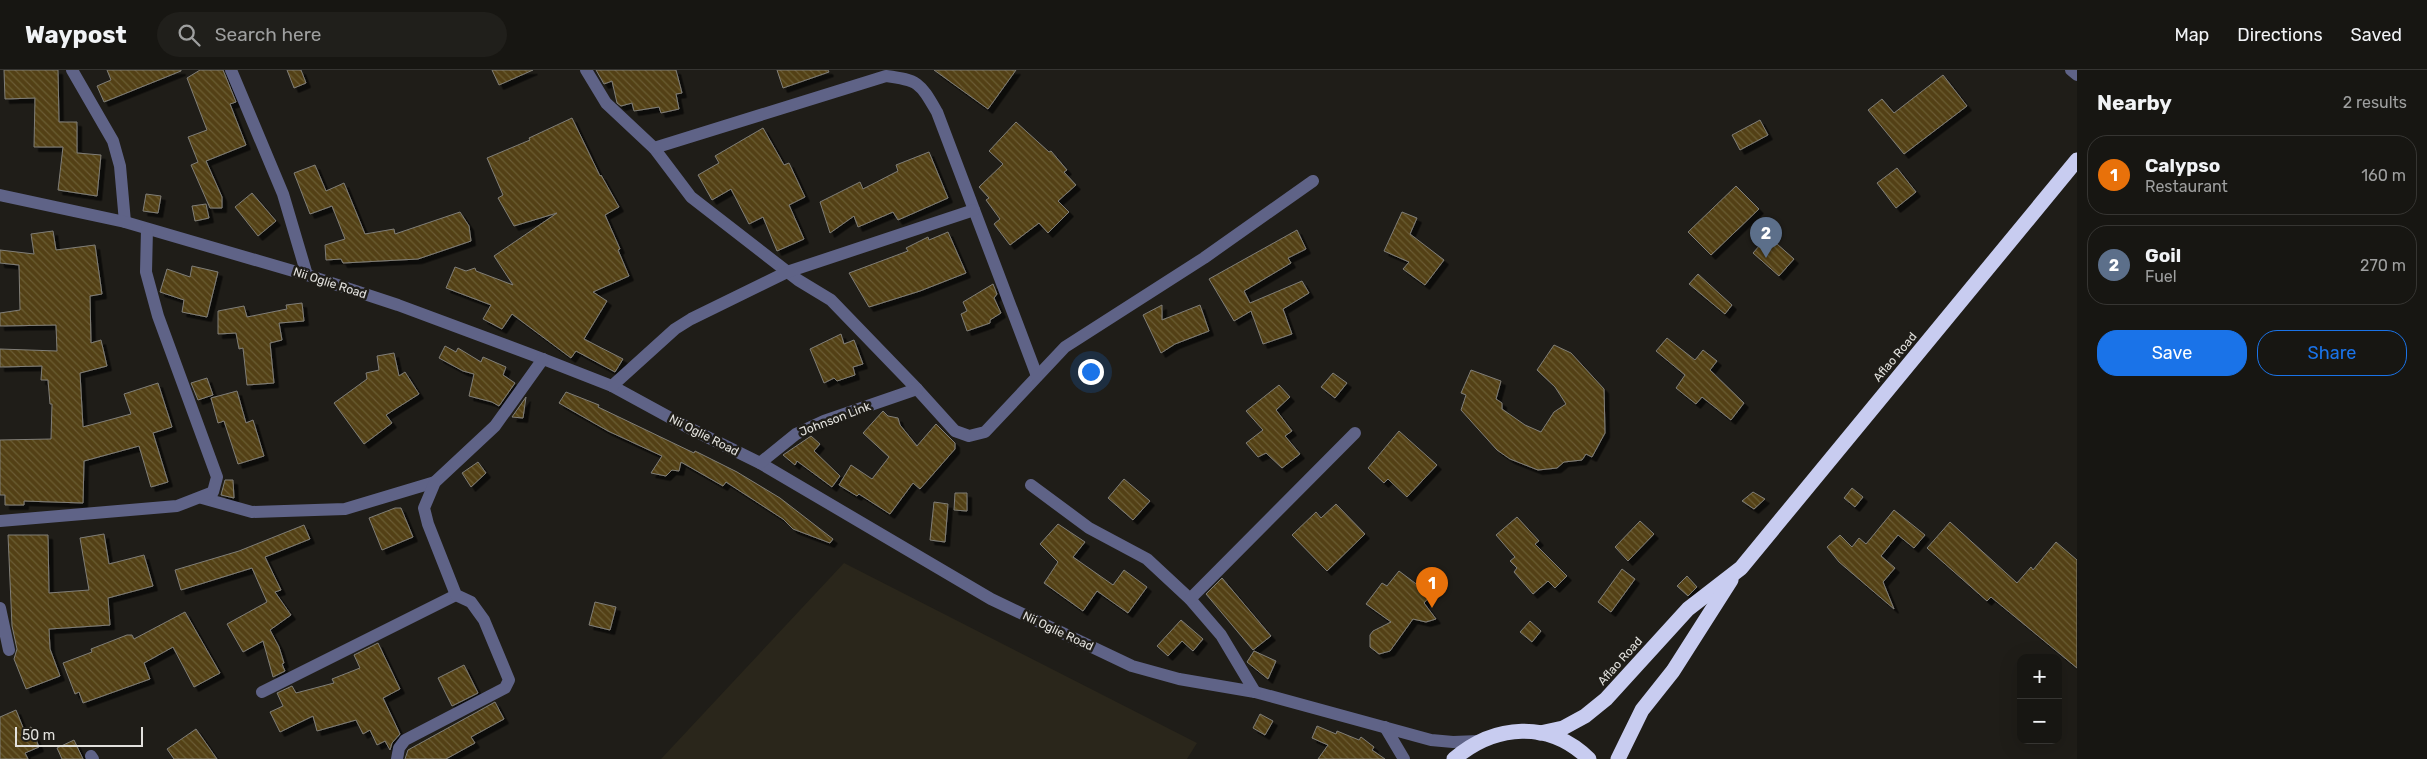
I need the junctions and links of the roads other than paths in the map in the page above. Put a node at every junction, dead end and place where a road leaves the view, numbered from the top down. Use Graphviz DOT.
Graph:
graph roads {
  1 [pos="72,70"];
  2 [pos="231,70"];
  3 [pos="586,70"];
  4 [pos="2071,70"];
  5 [pos="2077,75"];
  6 [pos="654,148"];
  7 [pos="2077,160"];
  8 [pos="1313,181"];
  9 [pos="0,195"];
  10 [pos="974,210"];
  11 [pos="125,222"];
  12 [pos="147,229"];
  13 [pos="787,272"];
  14 [pos="307,275"];
  15 [pos="543,358"];
  16 [pos="1037,376"];
  17 [pos="612,386"];
  18 [pos="917,389"];
  19 [pos="1355,433"];
  20 [pos="760,463"];
  21 [pos="435,482"];
  22 [pos="1031,485"];
  23 [pos="202,498"];
  24 [pos="0,521"];
  25 [pos="1735,573"];
  26 [pos="456,595"];
  27 [pos="1190,599"];
  28 [pos="0,608"];
  29 [pos="9,650"];
  30 [pos="262,692"];
  31 [pos="1255,692"];
  32 [pos="1385,727"];
  33 [pos="1540,733"];
  34 [pos="1479,741"];
  35 [pos="397,759"];
  36 [pos="1404,759"];
  37 [pos="1454,759"];
  38 [pos="1589,759"];
  39 [pos="1618,759"];
  1 -- 11 [label="street"];
  2 -- 14 [label="street"];
  3 -- 6 [label="street"];
  4 -- 5 [label="street"];
  6 -- 10 [label="street"];
  6 -- 13 [label="street"];
  7 -- 25 [label="highway, Aflao Road"];
  8 -- 16 [label="street"];
  9 -- 11 [label="street, Nii Oglie Road"];
  10 -- 13 [label="street"];
  10 -- 16 [label="street"];
  11 -- 12 [label="street, Nii Oglie Road"];
  12 -- 14 [label="street, Nii Oglie Road"];
  12 -- 23 [label="street"];
  13 -- 17 [label="street"];
  13 -- 18 [label="street"];
  14 -- 15 [label="street, Nii Oglie Road"];
  15 -- 17 [label="street, Nii Oglie Road"];
  15 -- 21 [label="street"];
  16 -- 18 [label="street"];
  17 -- 20 [label="street, Nii Oglie Road"];
  18 -- 20 [label="street, Johnson Link"];
  19 -- 27 [label="street"];
  20 -- 31 [label="street, Nii Oglie Road"];
  21 -- 23 [label="street"];
  21 -- 26 [label="street"];
  22 -- 27 [label="street"];
  23 -- 24 [label="street"];
  25 -- 33 [label="highway, Aflao Road"];
  25 -- 39 [label="highway, Aflao Road"];
  26 -- 30 [label="street"];
  26 -- 35 [label="street"];
  27 -- 31 [label="street"];
  28 -- 29 [label="street"];
  31 -- 32 [label="street, Nii Oglie Road"];
  32 -- 34 [label="street, Nii Oglie Road"];
  32 -- 36 [label="street"];
  33 -- 34 [label="highway"];
  33 -- 38 [label="highway"];
  34 -- 37 [label="highway"];
}
